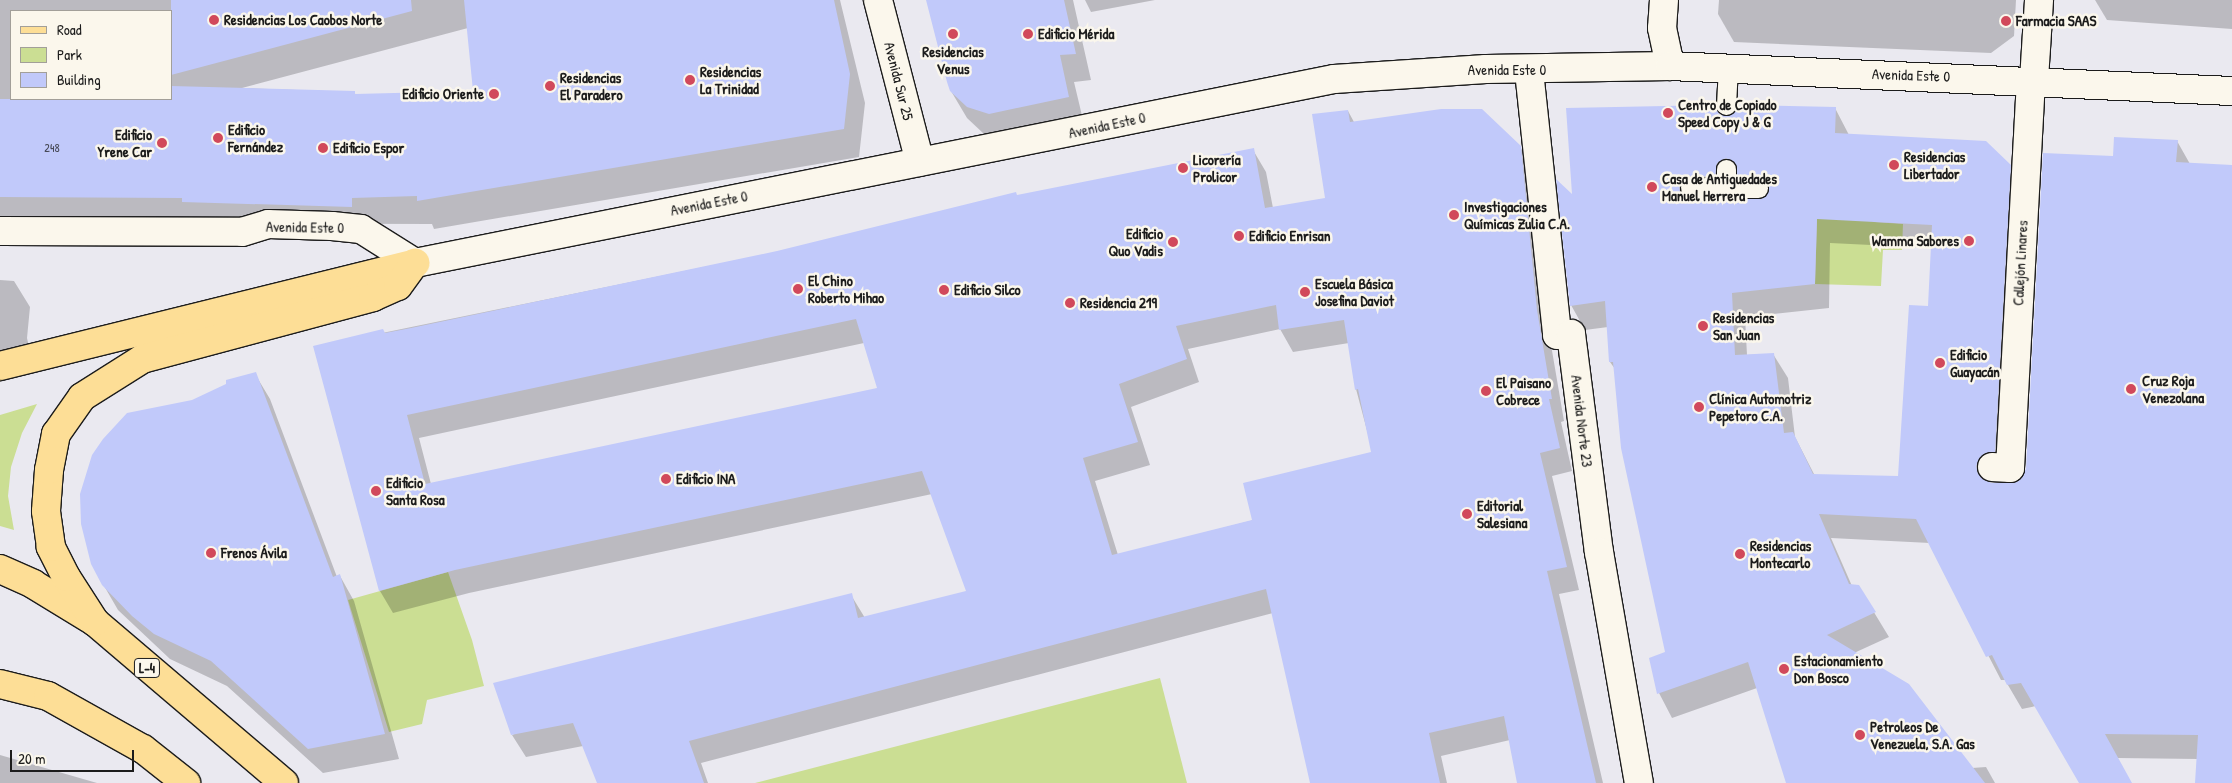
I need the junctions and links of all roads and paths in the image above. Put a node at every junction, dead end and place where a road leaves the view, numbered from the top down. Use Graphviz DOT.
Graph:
graph roads {
  1 [pos="878,0"];
  2 [pos="1664,0"];
  3 [pos="2039,0"];
  4 [pos="1670,66"];
  5 [pos="1728,68"];
  6 [pos="1529,71"];
  7 [pos="2032,80"];
  8 [pos="2232,91"];
  9 [pos="1726,105"];
  10 [pos="920,162"];
  11 [pos="1690,187"];
  12 [pos="1758,188"];
  13 [pos="0,231"];
  14 [pos="415,263"];
  15 [pos="0,366"];
  16 [pos="1999,453"];
  17 [pos="0,569"];
  18 [pos="95,622"];
  19 [pos="0,684"];
  20 [pos="186,783"];
  21 [pos="284,783"];
  22 [pos="1639,783"];
  1 -- 10 [label="street, Avenida Sur 25"];
  2 -- 4 [label="street"];
  3 -- 7 [label="street, Callejón Linares"];
  4 -- 5 [label="street, Avenida Este 0"];
  4 -- 6 [label="street, Avenida Este 0"];
  5 -- 7 [label="street, Avenida Este 0"];
  5 -- 9 [label="lane"];
  6 -- 10 [label="street, Avenida Este 0"];
  6 -- 22 [label="street, Avenida Norte 23"];
  7 -- 8 [label="street, Avenida Este 0"];
  7 -- 16 [label="street, Callejón Linares"];
  10 -- 14 [label="street, Avenida Este 0"];
  11 -- 12 [label="lane"];
  13 -- 14 [label="street, Avenida Este 0"];
  14 -- 15 [label="main road"];
  14 -- 18 [label="main road"];
  17 -- 18 [label="main road, L-4"];
  18 -- 21 [label="main road, L-4"];
  19 -- 20 [label="main road"];
}
